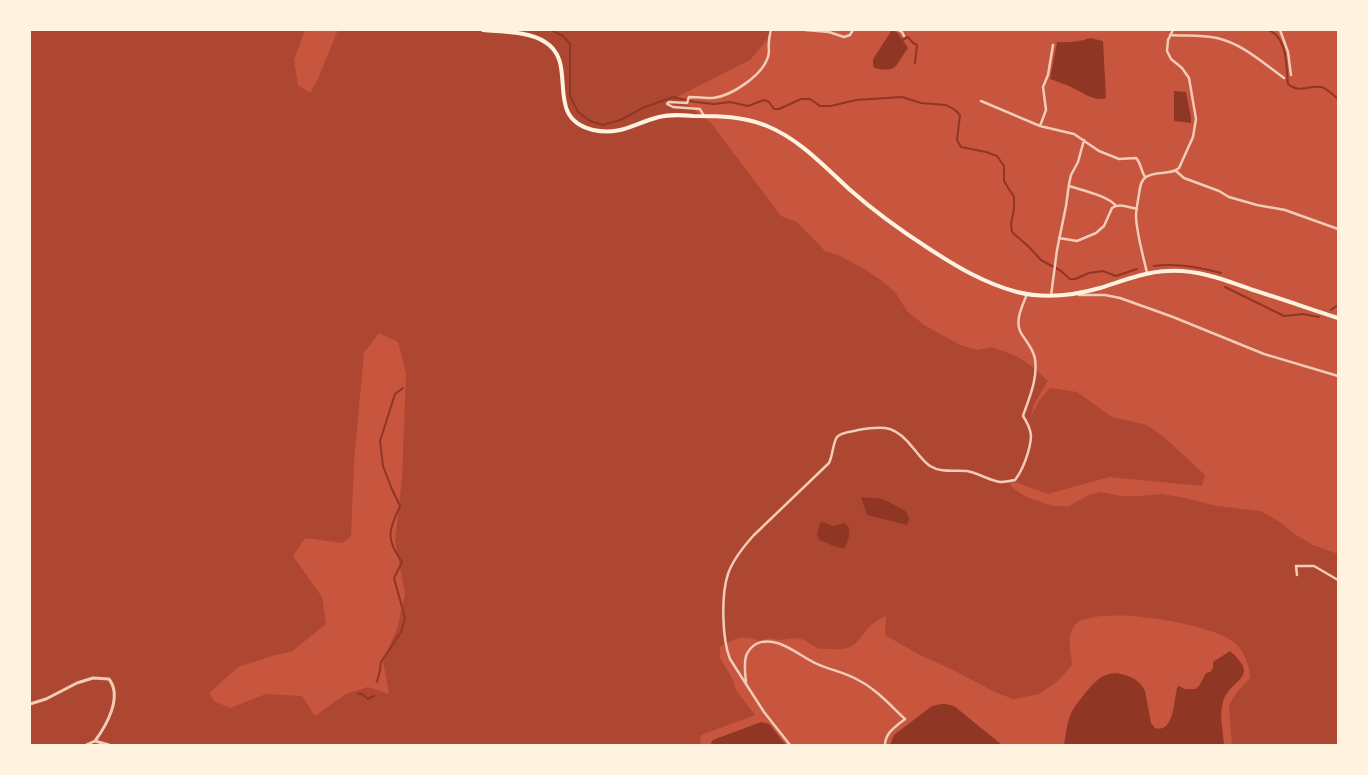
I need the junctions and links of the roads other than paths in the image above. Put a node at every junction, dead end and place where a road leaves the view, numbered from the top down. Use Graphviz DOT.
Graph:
graph roads {
  1 [pos="483,30"];
  2 [pos="771,30"];
  3 [pos="805,30"];
  4 [pos="853,30"];
  5 [pos="898,30"];
  6 [pos="1173,30"];
  7 [pos="1280,30"];
  8 [pos="1169,35"];
  9 [pos="904,36"];
  10 [pos="1053,45"];
  11 [pos="1291,75"];
  12 [pos="1284,78"];
  13 [pos="981,101"];
  14 [pos="704,116"];
  15 [pos="1040,126"];
  16 [pos="1084,140"];
  17 [pos="1176,171"];
  18 [pos="1145,177"];
  19 [pos="1069,186"];
  20 [pos="1116,206"];
  21 [pos="1137,209"];
  22 [pos="1338,229"];
  23 [pos="1059,238"];
  24 [pos="1147,273"];
  25 [pos="1027,294"];
  26 [pos="1070,294"];
  27 [pos="1051,296"];
  28 [pos="1338,318"];
  29 [pos="1338,376"];
  30 [pos="1297,575"];
  31 [pos="1338,580"];
  32 [pos="746,683"];
  33 [pos="30,704"];
  34 [pos="95,741"];
  35 [pos="86,745"];
  36 [pos="109,745"];
  37 [pos="790,745"];
  38 [pos="885,745"];
  1 -- 14 [label="main road"];
  2 -- 14 [label="street"];
  3 -- 4 [label="street"];
  5 -- 9 [label="street"];
  6 -- 8 [label="street"];
  7 -- 11 [label="street"];
  8 -- 12 [label="street"];
  8 -- 17 [label="street"];
  10 -- 15 [label="street"];
  13 -- 15 [label="street"];
  14 -- 25 [label="main road"];
  15 -- 16 [label="street"];
  16 -- 18 [label="street"];
  16 -- 19 [label="street"];
  17 -- 18 [label="street"];
  17 -- 22 [label="street"];
  18 -- 21 [label="street"];
  19 -- 20 [label="street"];
  19 -- 23 [label="street"];
  20 -- 21 [label="street"];
  20 -- 23 [label="street"];
  21 -- 24 [label="street"];
  23 -- 27 [label="street"];
  24 -- 26 [label="main road"];
  24 -- 28 [label="main road"];
  25 -- 27 [label="main road"];
  25 -- 32 [label="street"];
  26 -- 27 [label="main road"];
  26 -- 29 [label="street"];
  30 -- 31 [label="street"];
  32 -- 37 [label="street"];
  32 -- 38 [label="street"];
  33 -- 34 [label="street"];
  34 -- 35 [label="street"];
  34 -- 36 [label="street"];
}
